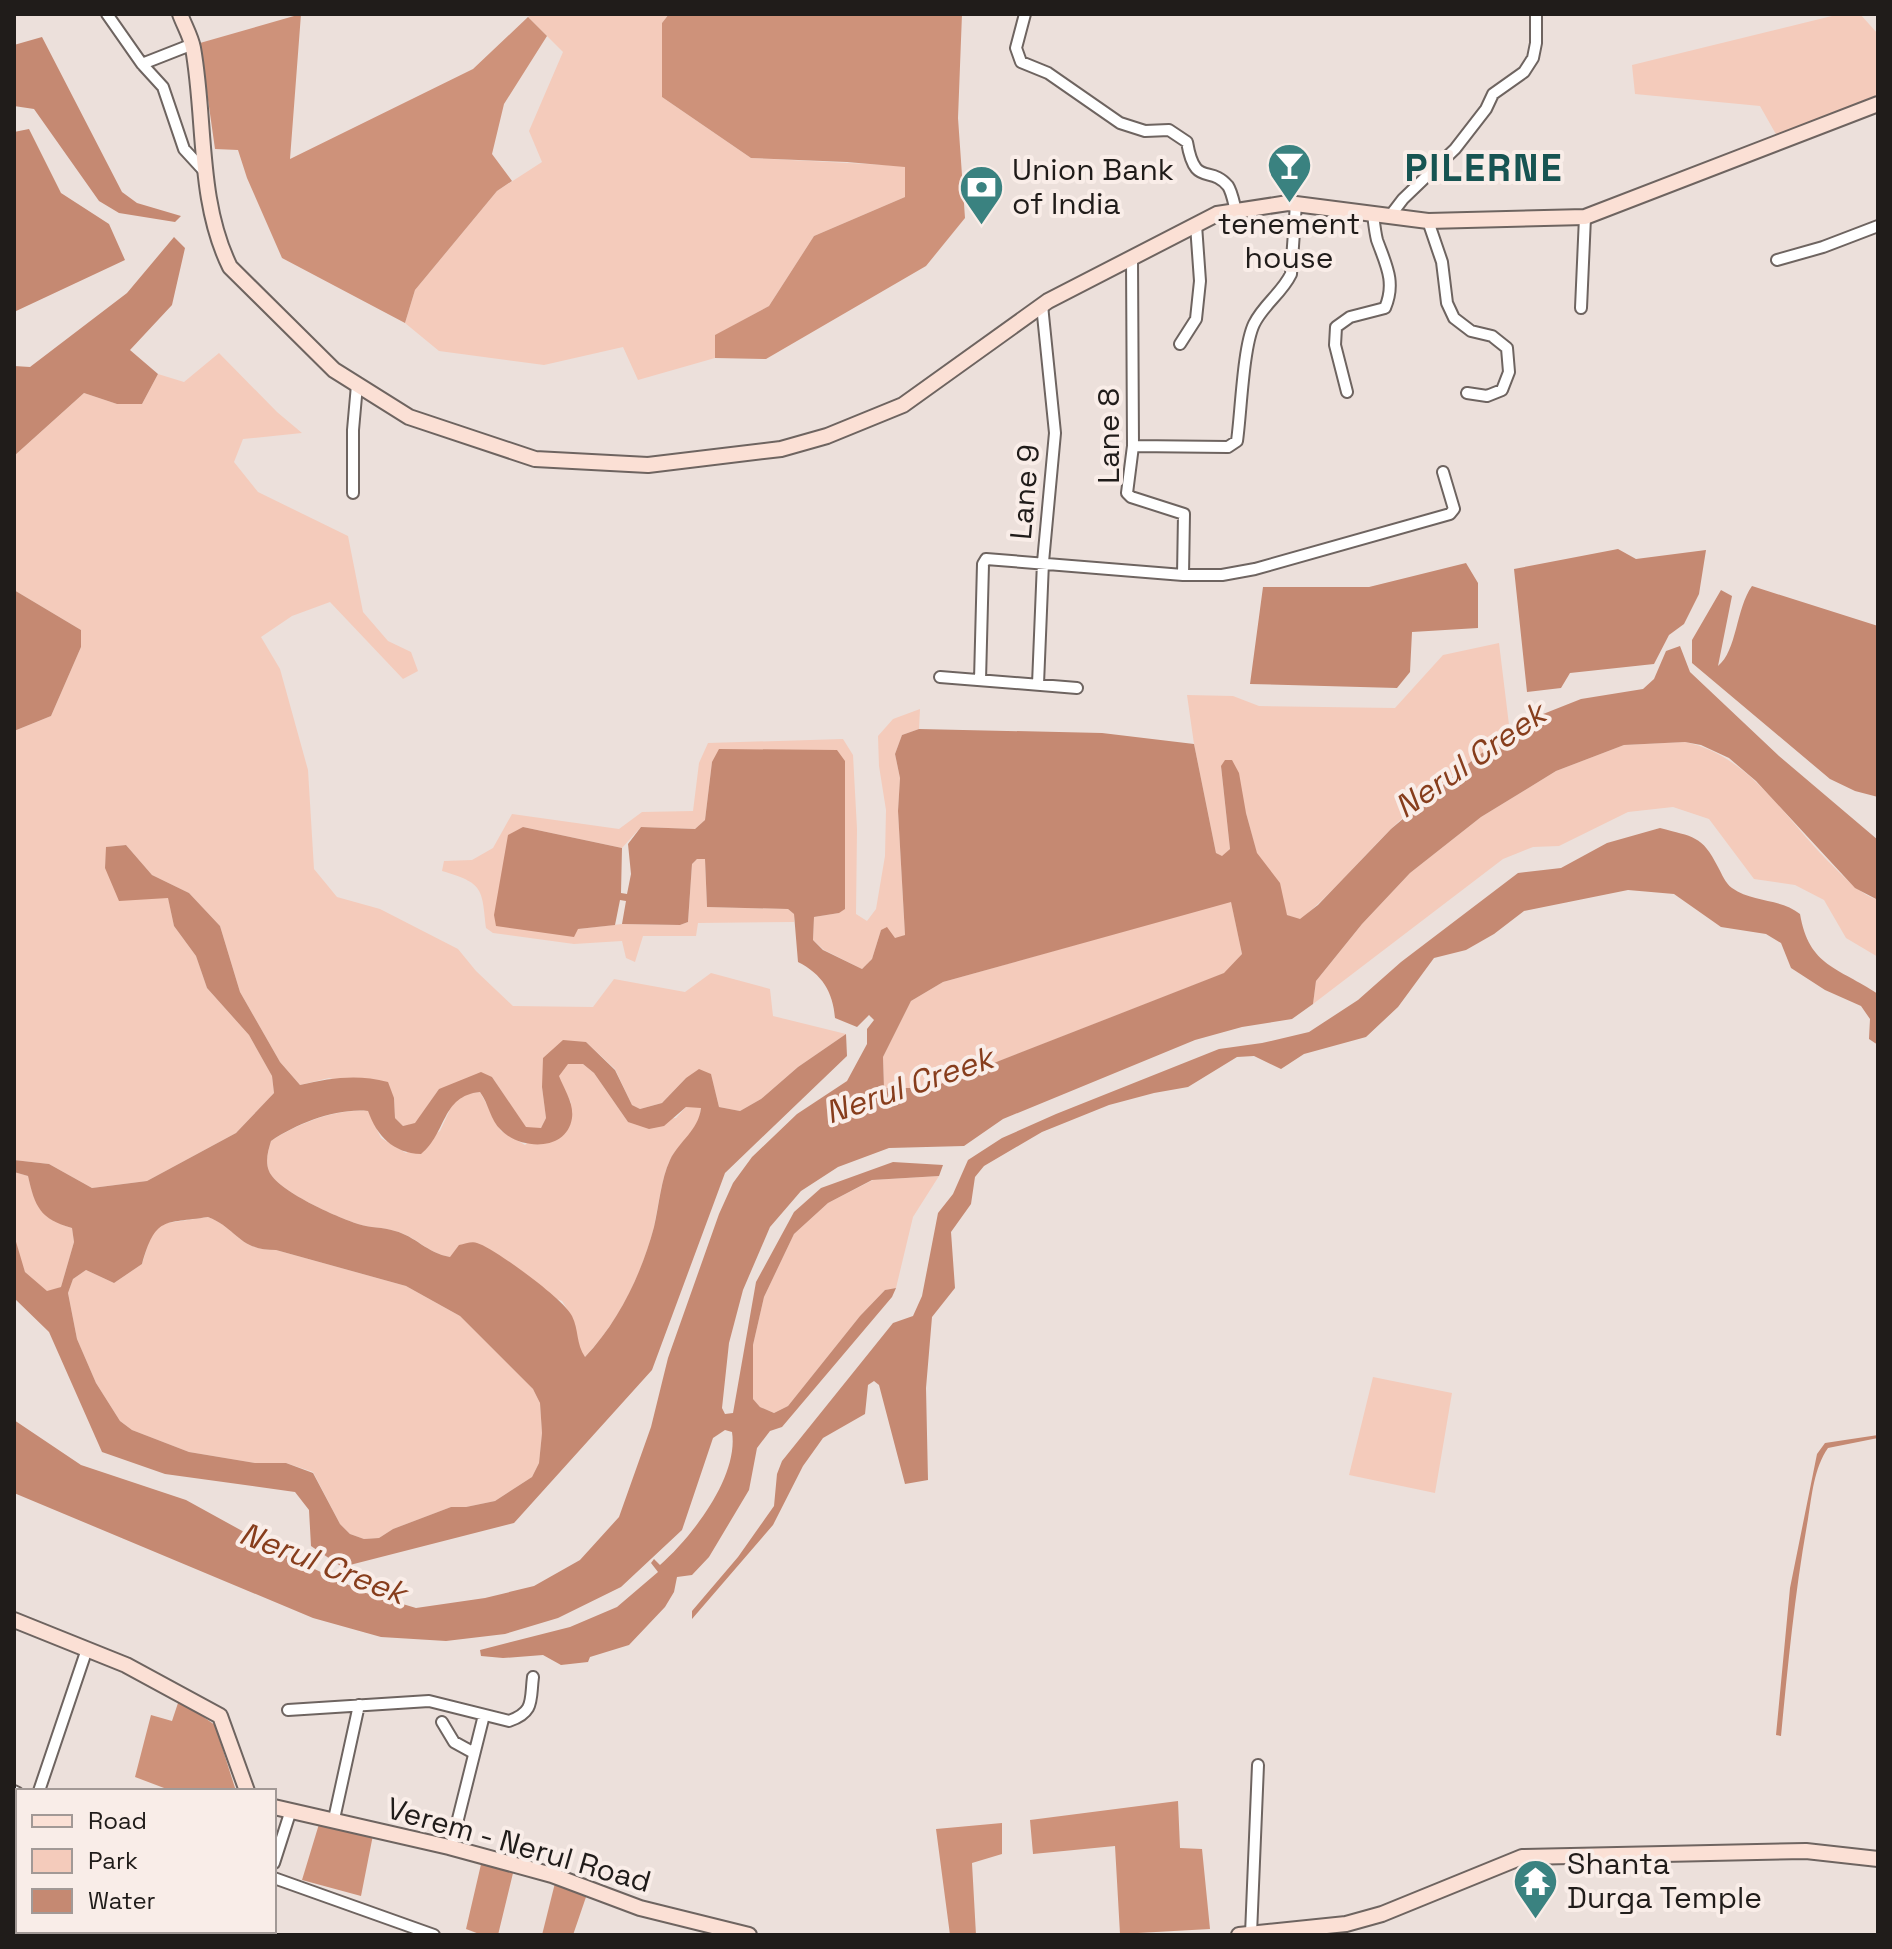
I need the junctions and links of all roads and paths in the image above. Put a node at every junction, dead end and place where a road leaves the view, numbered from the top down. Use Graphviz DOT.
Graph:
graph roads {
  1 [pos="107,14"];
  2 [pos="180,14"];
  3 [pos="1025,14"];
  4 [pos="1536,14"];
  5 [pos="193,44"];
  6 [pos="142,64"];
  7 [pos="1878,104"];
  8 [pos="206,173"];
  9 [pos="1296,204"];
  10 [pos="1236,211"];
  11 [pos="1373,214"];
  12 [pos="1390,216"];
  13 [pos="1585,217"];
  14 [pos="1428,221"];
  15 [pos="1196,225"];
  16 [pos="1878,226"];
  17 [pos="1132,258"];
  18 [pos="1777,260"];
  19 [pos="1042,305"];
  20 [pos="1581,308"];
  21 [pos="1180,344"];
  22 [pos="357,385"];
  23 [pos="1347,392"];
  24 [pos="1467,393"];
  25 [pos="1133,446"];
  26 [pos="1443,472"];
  27 [pos="353,493"];
  28 [pos="1043,562"];
  29 [pos="1183,575"];
  30 [pos="940,677"];
  31 [pos="980,680"];
  32 [pos="1038,684"];
  33 [pos="1077,688"];
  34 [pos="14,1620"];
  35 [pos="87,1649"];
  36 [pos="533,1677"];
  37 [pos="359,1705"];
  38 [pos="288,1710"];
  39 [pos="484,1715"];
  40 [pos="442,1722"];
  41 [pos="474,1753"];
  42 [pos="1258,1765"];
  43 [pos="40,1789"];
  44 [pos="246,1789"];
  45 [pos="276,1807"];
  46 [pos="291,1810"];
  47 [pos="334,1819"];
  48 [pos="451,1847"];
  49 [pos="276,1857"];
  50 [pos="1878,1859"];
  51 [pos="276,1879"];
  52 [pos="1346,1929"];
  53 [pos="1245,1934"];
  54 [pos="434,1935"];
  55 [pos="749,1935"];
  1 -- 6 [label="street"];
  2 -- 5 [label="main road"];
  3 -- 10 [label="street"];
  4 -- 12 [label="street"];
  5 -- 6 [label="street"];
  5 -- 8 [label="main road"];
  6 -- 8 [label="street"];
  7 -- 13 [label="main road"];
  8 -- 22 [label="main road"];
  9 -- 10 [label="main road"];
  9 -- 11 [label="main road"];
  9 -- 25 [label="street"];
  10 -- 15 [label="main road"];
  11 -- 12 [label="main road"];
  11 -- 23 [label="street"];
  12 -- 14 [label="main road"];
  13 -- 14 [label="main road"];
  13 -- 20 [label="street"];
  14 -- 24 [label="street"];
  15 -- 17 [label="main road"];
  15 -- 21 [label="street"];
  16 -- 18 [label="street"];
  17 -- 19 [label="main road"];
  17 -- 25 [label="street, Lane 8"];
  19 -- 22 [label="main road"];
  19 -- 28 [label="street, Lane 9"];
  22 -- 27 [label="street"];
  25 -- 29 [label="street, Lane 8"];
  26 -- 29 [label="street"];
  28 -- 29 [label="street"];
  28 -- 31 [label="street"];
  28 -- 32 [label="street, Lane 9"];
  30 -- 31 [label="street"];
  31 -- 32 [label="street"];
  32 -- 33 [label="street"];
  34 -- 35 [label="main road"];
  35 -- 43 [label="street"];
  35 -- 44 [label="main road"];
  36 -- 39 [label="street"];
  37 -- 38 [label="street"];
  37 -- 39 [label="street"];
  37 -- 47 [label="street"];
  39 -- 41 [label="street"];
  40 -- 41 [label="street"];
  41 -- 48 [label="street"];
  42 -- 53 [label="street"];
  45 -- 46 [label="main road, Verem - Nerul Road"];
  46 -- 47 [label="main road, Verem - Nerul Road"];
  46 -- 49 [label="street"];
  47 -- 48 [label="main road, Verem - Nerul Road"];
  48 -- 55 [label="main road, Verem - Nerul Road"];
  50 -- 52 [label="main road"];
  51 -- 54 [label="street"];
  52 -- 53 [label="main road"];
}
